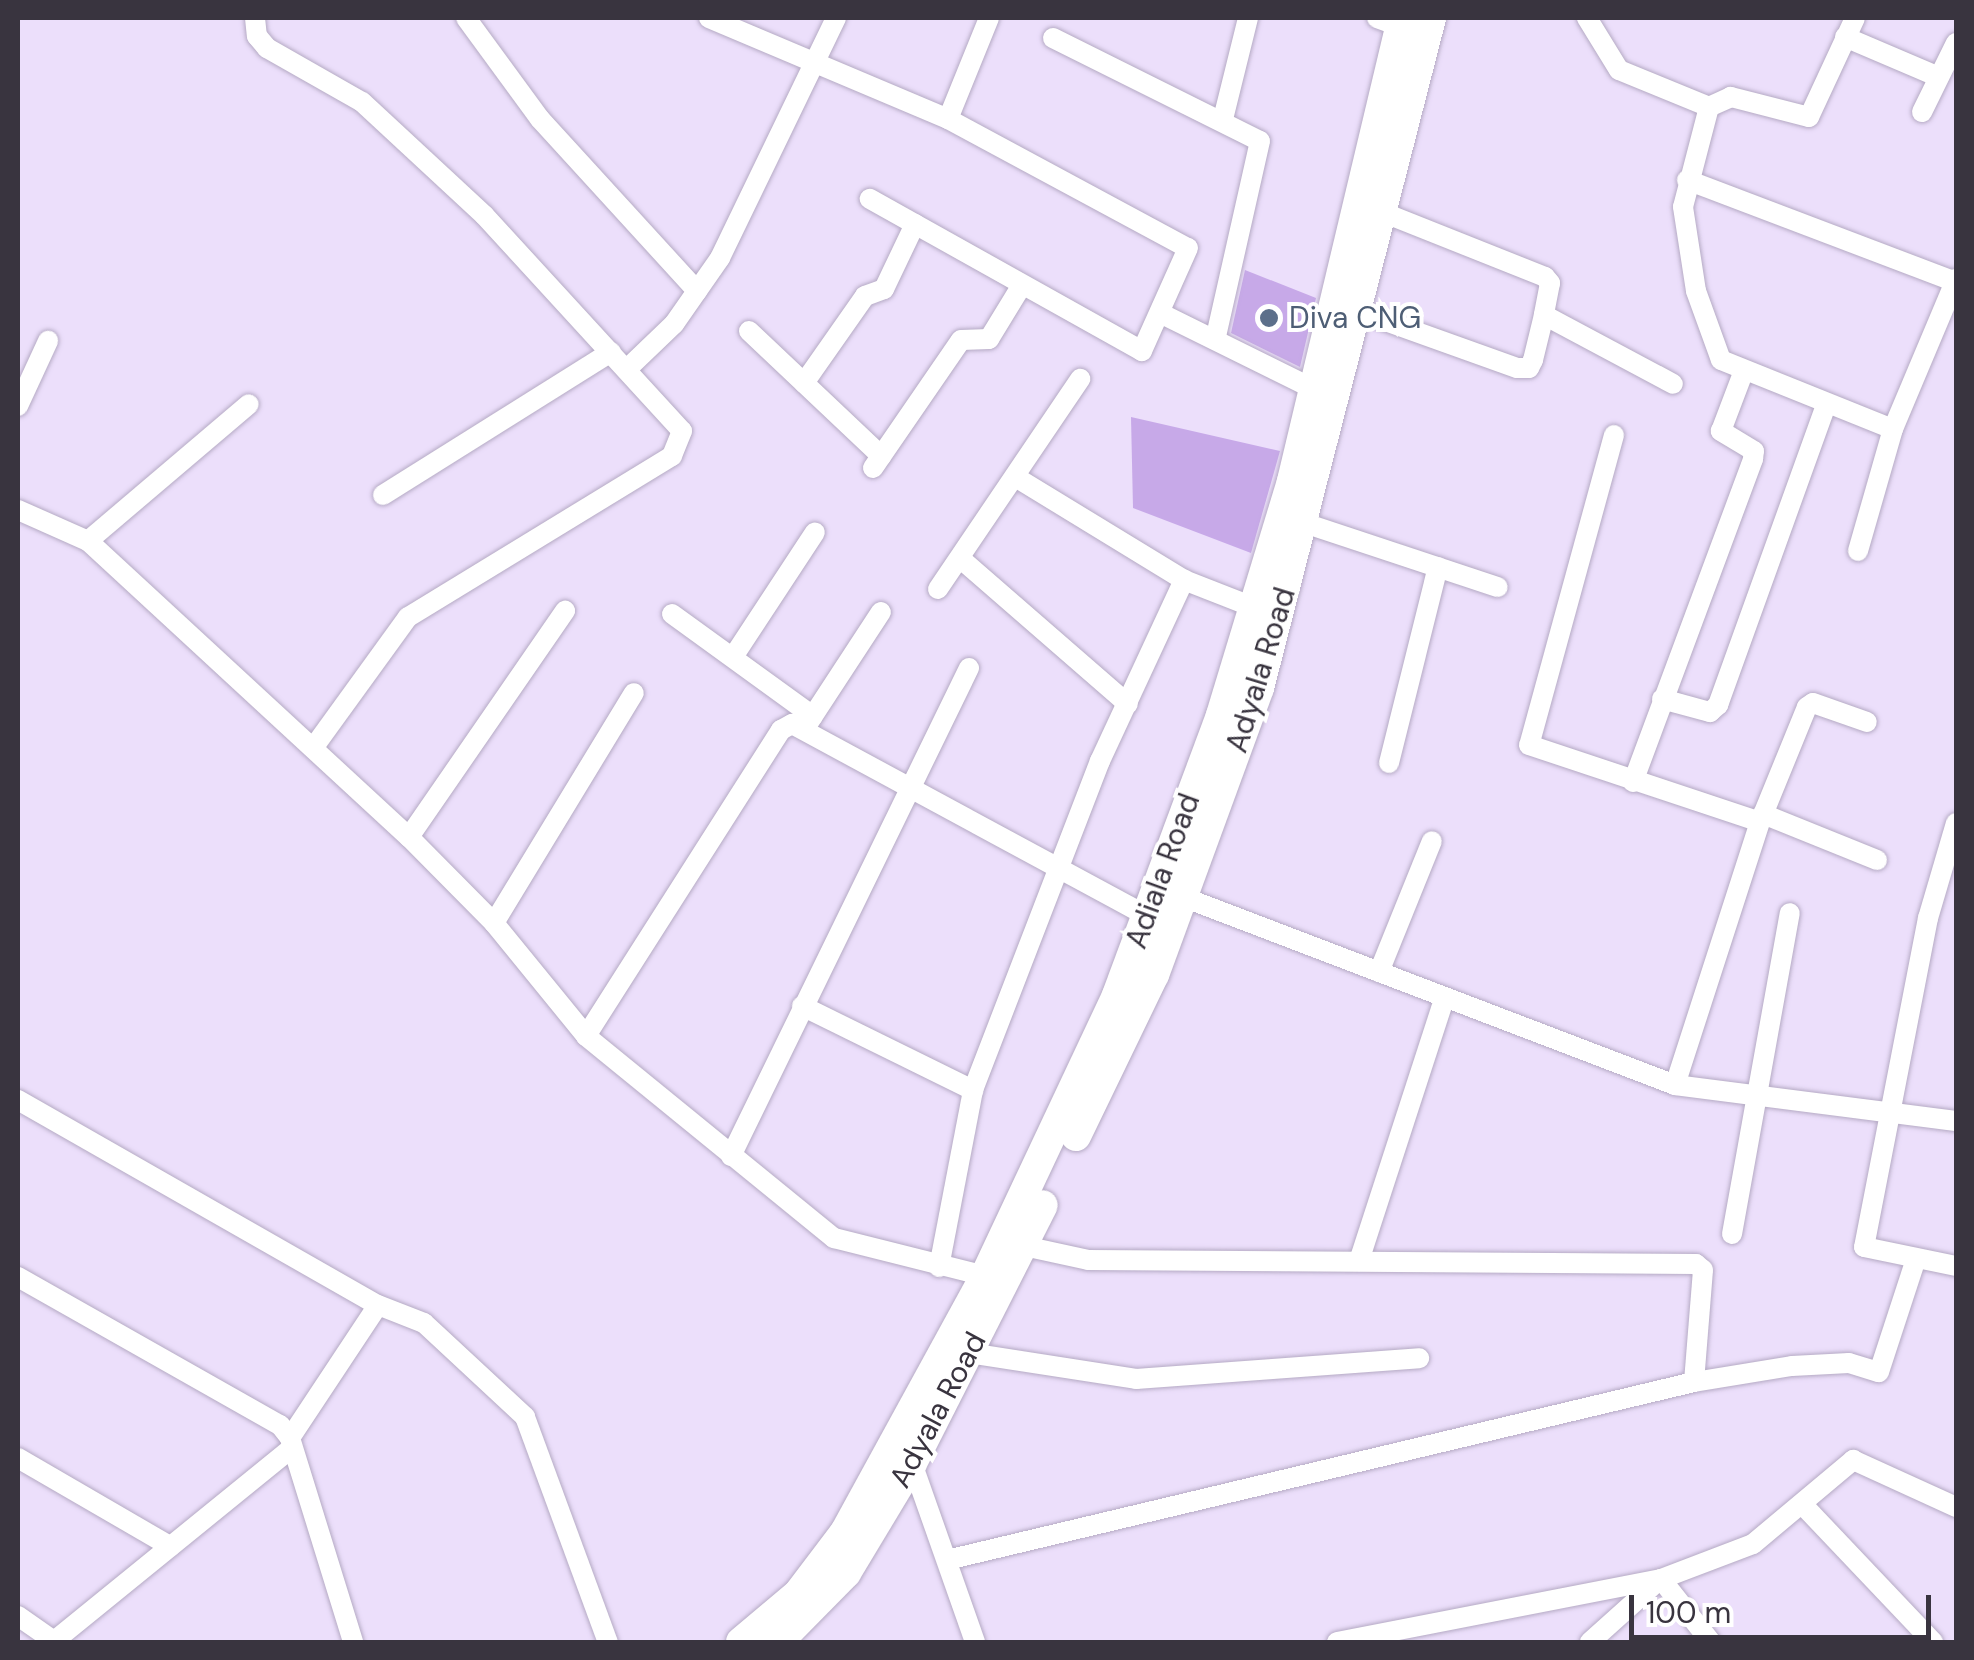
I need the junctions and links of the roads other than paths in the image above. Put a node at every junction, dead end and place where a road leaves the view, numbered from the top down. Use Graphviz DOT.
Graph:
graph roads {
  1 [pos="255,18"];
  2 [pos="466,18"];
  3 [pos="709,18"];
  4 [pos="836,18"];
  5 [pos="989,18"];
  6 [pos="1248,18"];
  7 [pos="1430,18"];
  8 [pos="1587,18"];
  9 [pos="1393,20"];
  10 [pos="1848,24"];
  11 [pos="1054,38"];
  12 [pos="1956,43"];
  13 [pos="810,65"];
  14 [pos="1939,77"];
  15 [pos="1709,107"];
  16 [pos="1922,112"];
  17 [pos="948,119"];
  18 [pos="1222,119"];
  19 [pos="1687,180"];
  20 [pos="870,199"];
  21 [pos="1382,212"];
  22 [pos="915,224"];
  23 [pos="1956,280"];
  24 [pos="1022,285"];
  25 [pos="697,291"];
  26 [pos="1356,310"];
  27 [pos="1164,315"];
  28 [pos="1544,315"];
  29 [pos="749,331"];
  30 [pos="1216,340"];
  31 [pos="48,341"];
  32 [pos="611,352"];
  33 [pos="627,369"];
  34 [pos="1743,372"];
  35 [pos="1080,379"];
  36 [pos="804,383"];
  37 [pos="1673,384"];
  38 [pos="1310,387"];
  39 [pos="249,404"];
  40 [pos="1826,405"];
  41 [pos="18,406"];
  42 [pos="1894,428"];
  43 [pos="1614,435"];
  44 [pos="1018,478"];
  45 [pos="383,496"];
  46 [pos="18,510"];
  47 [pos="1304,523"];
  48 [pos="815,532"];
  49 [pos="88,541"];
  50 [pos="1858,551"];
  51 [pos="961,559"];
  52 [pos="1438,567"];
  53 [pos="1184,580"];
  54 [pos="1498,587"];
  55 [pos="938,589"];
  56 [pos="1253,607"];
  57 [pos="565,611"];
  58 [pos="881,612"];
  59 [pos="672,614"];
  60 [pos="733,658"];
  61 [pos="969,668"];
  62 [pos="634,693"];
  63 [pos="1662,699"];
  64 [pos="1128,704"];
  65 [pos="809,722"];
  66 [pos="1868,722"];
  67 [pos="314,747"];
  68 [pos="1389,763"];
  69 [pos="1633,782"];
  70 [pos="907,785"];
  71 [pos="1762,818"];
  72 [pos="1956,822"];
  73 [pos="409,837"];
  74 [pos="1432,841"];
  75 [pos="1877,860"];
  76 [pos="1061,867"];
  77 [pos="1183,897"];
  78 [pos="1790,913"];
  79 [pos="1146,916"];
  80 [pos="494,923"];
  81 [pos="1379,972"];
  82 [pos="1444,1000"];
  83 [pos="802,1006"];
  84 [pos="586,1036"];
  85 [pos="1675,1085"];
  86 [pos="973,1090"];
  87 [pos="1754,1095"];
  88 [pos="18,1100"];
  89 [pos="1893,1110"];
  90 [pos="1956,1121"];
  91 [pos="732,1156"];
  92 [pos="1732,1234"];
  93 [pos="1024,1246"];
  94 [pos="1359,1261"];
  95 [pos="1915,1262"];
  96 [pos="1956,1266"];
  97 [pos="939,1267"];
  98 [pos="985,1276"];
  99 [pos="18,1277"];
  100 [pos="378,1305"];
  101 [pos="969,1352"];
  102 [pos="1419,1358"];
  103 [pos="1694,1382"];
  104 [pos="291,1443"];
  105 [pos="18,1458"];
  106 [pos="912,1463"];
  107 [pos="1804,1505"];
  108 [pos="1956,1507"];
  109 [pos="170,1546"];
  110 [pos="947,1560"];
  111 [pos="1661,1579"];
  112 [pos="18,1616"];
  113 [pos="59,1640"];
  114 [pos="353,1642"];
  115 [pos="608,1642"];
  116 [pos="740,1642"];
  117 [pos="778,1642"];
  118 [pos="974,1642"];
  119 [pos="1338,1642"];
  120 [pos="1590,1642"];
  121 [pos="1711,1642"];
  122 [pos="1934,1642"];
  1 -- 32 [label="street"];
  2 -- 25 [label="street"];
  3 -- 13 [label="street"];
  4 -- 13 [label="street"];
  5 -- 17 [label="street"];
  6 -- 18 [label="street"];
  7 -- 21 [label="main road, Adyala Road"];
  8 -- 15 [label="street"];
  9 -- 38 [label="main road, Adiala Road"];
  10 -- 14 [label="street"];
  10 -- 15 [label="street"];
  11 -- 18 [label="street"];
  12 -- 14 [label="street"];
  13 -- 17 [label="street"];
  13 -- 25 [label="street"];
  14 -- 16 [label="street"];
  15 -- 19 [label="street"];
  17 -- 27 [label="street"];
  18 -- 30 [label="street"];
  19 -- 23 [label="street"];
  19 -- 34 [label="street"];
  20 -- 22 [label="street"];
  21 -- 26 [label="main road, Adyala Road"];
  21 -- 28 [label="street"];
  22 -- 24 [label="street"];
  22 -- 36 [label="street"];
  23 -- 42 [label="street"];
  24 -- 27 [label="street"];
  24 -- 36 [label="street"];
  25 -- 33 [label="street"];
  26 -- 28 [label="street"];
  26 -- 47 [label="main road, Adyala Road"];
  27 -- 30 [label="street"];
  28 -- 37 [label="street"];
  29 -- 36 [label="street"];
  30 -- 38 [label="street"];
  31 -- 41 [label="street"];
  32 -- 33 [label="street"];
  32 -- 45 [label="street"];
  33 -- 67 [label="street"];
  34 -- 40 [label="street"];
  34 -- 63 [label="street"];
  35 -- 44 [label="street"];
  38 -- 56 [label="main road, Adiala Road"];
  39 -- 49 [label="street"];
  40 -- 42 [label="street"];
  40 -- 63 [label="street"];
  42 -- 50 [label="street"];
  43 -- 69 [label="street"];
  44 -- 51 [label="street"];
  44 -- 53 [label="street"];
  46 -- 49 [label="street"];
  47 -- 52 [label="street"];
  47 -- 77 [label="main road, Adyala Road"];
  48 -- 60 [label="street"];
  49 -- 67 [label="street"];
  51 -- 55 [label="street"];
  51 -- 64 [label="street"];
  52 -- 54 [label="street"];
  52 -- 68 [label="street"];
  53 -- 56 [label="street"];
  53 -- 64 [label="street"];
  56 -- 79 [label="main road, Adiala Road"];
  57 -- 73 [label="street"];
  58 -- 65 [label="street"];
  59 -- 60 [label="street"];
  60 -- 65 [label="street"];
  61 -- 70 [label="street"];
  62 -- 80 [label="street"];
  63 -- 69 [label="street"];
  64 -- 76 [label="street"];
  65 -- 70 [label="street"];
  65 -- 84 [label="street"];
  66 -- 71 [label="street"];
  67 -- 73 [label="street"];
  69 -- 71 [label="street"];
  70 -- 76 [label="street"];
  70 -- 83 [label="street"];
  71 -- 75 [label="street"];
  71 -- 85 [label="street"];
  72 -- 89 [label="street"];
  73 -- 80 [label="street"];
  74 -- 81 [label="street"];
  76 -- 79 [label="street"];
  76 -- 86 [label="street"];
  77 -- 81 [label="street"];
  77 -- 93 [label="main road, Adyala Road"];
  78 -- 87 [label="street"];
  79 -- 98 [label="main road, Adiala Road"];
  80 -- 84 [label="street"];
  81 -- 82 [label="street"];
  82 -- 85 [label="street"];
  82 -- 94 [label="street"];
  83 -- 86 [label="street"];
  83 -- 91 [label="street"];
  84 -- 91 [label="street"];
  85 -- 87 [label="street"];
  86 -- 97 [label="street"];
  87 -- 89 [label="street"];
  87 -- 92 [label="street"];
  88 -- 100 [label="street"];
  89 -- 90 [label="street"];
  89 -- 95 [label="street"];
  91 -- 97 [label="street"];
  93 -- 94 [label="street"];
  93 -- 101 [label="main road, Adyala Road"];
  94 -- 103 [label="street"];
  95 -- 96 [label="street"];
  95 -- 103 [label="street"];
  97 -- 98 [label="street"];
  98 -- 116 [label="main road, Adiala Road"];
  99 -- 104 [label="street"];
  100 -- 104 [label="street"];
  100 -- 115 [label="street"];
  101 -- 102 [label="street"];
  101 -- 106 [label="main road, Adyala Road"];
  103 -- 110 [label="street"];
  104 -- 109 [label="street"];
  104 -- 114 [label="street"];
  105 -- 109 [label="street"];
  106 -- 110 [label="street"];
  106 -- 117 [label="main road, Adyala Road"];
  107 -- 108 [label="street"];
  107 -- 111 [label="street"];
  107 -- 122 [label="street"];
  109 -- 113 [label="street"];
  110 -- 118 [label="street"];
  111 -- 119 [label="street"];
  111 -- 120 [label="street"];
  111 -- 121 [label="street"];
  112 -- 113 [label="street"];
}
